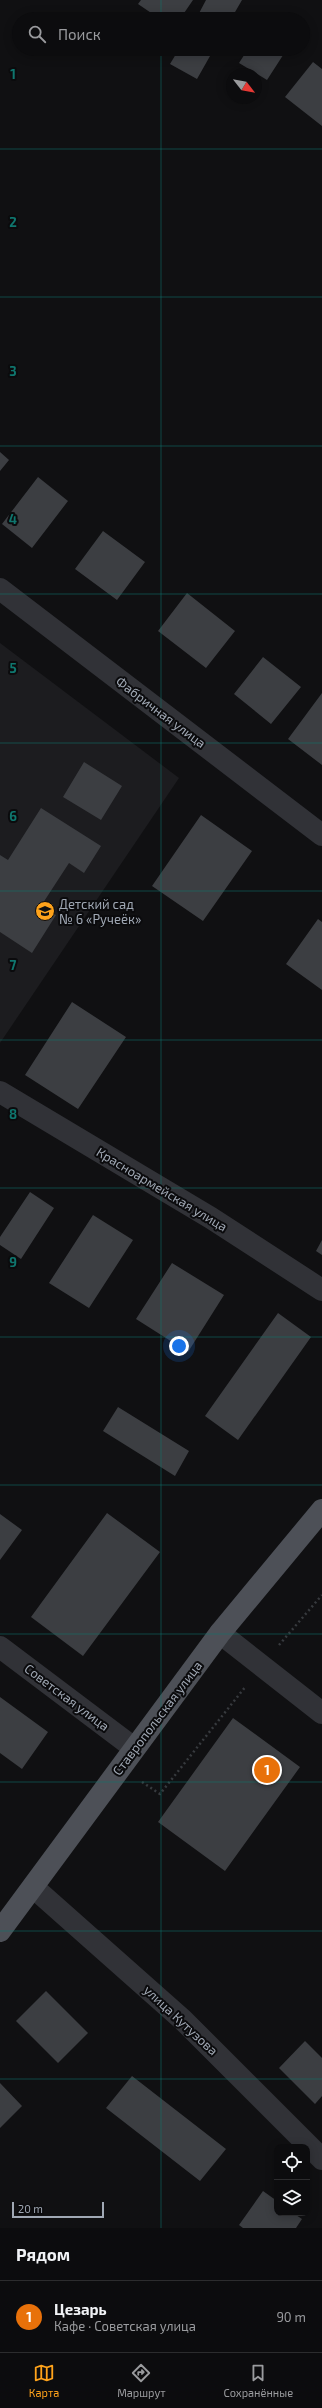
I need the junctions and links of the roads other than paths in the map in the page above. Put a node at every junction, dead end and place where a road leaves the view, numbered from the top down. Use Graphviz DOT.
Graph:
graph roads {
  1 [pos="0,589"];
  2 [pos="322,835"];
  3 [pos="0,1092"];
  4 [pos="322,1290"];
  5 [pos="322,1510"];
  6 [pos="220,1633"];
  7 [pos="0,1646"];
  8 [pos="322,1713"];
  9 [pos="134,1748"];
  10 [pos="33,1888"];
  11 [pos="0,1931"];
  12 [pos="322,2159"];
  1 -- 2 [label="street, Фабричная улица"];
  3 -- 4 [label="street, Красноармейская улица"];
  5 -- 6 [label="main road, Ставропольская улица"];
  6 -- 8 [label="street"];
  6 -- 9 [label="main road, Ставропольская улица"];
  7 -- 9 [label="street, Советская улица"];
  9 -- 10 [label="main road, Ставропольская улица"];
  10 -- 11 [label="main road, Ставропольская улица"];
  10 -- 12 [label="street, улица Кутузова"];
}
